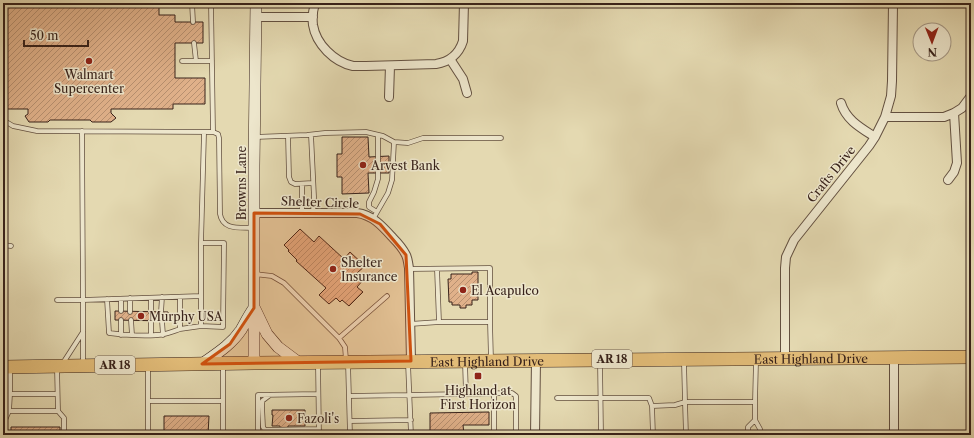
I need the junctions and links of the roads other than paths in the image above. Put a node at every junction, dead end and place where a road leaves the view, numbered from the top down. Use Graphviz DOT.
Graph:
graph roads {
  1 [pos="192,3"];
  2 [pos="211,3"];
  3 [pos="256,3"];
  4 [pos="315,3"];
  5 [pos="464,3"];
  6 [pos="893,3"];
  7 [pos="256,17"];
  8 [pos="313,17"];
  9 [pos="193,22"];
  10 [pos="194,43"];
  11 [pos="450,59"];
  12 [pos="182,61"];
  13 [pos="196,61"];
  14 [pos="212,61"];
  15 [pos="390,66"];
  16 [pos="467,93"];
  17 [pos="971,96"];
  18 [pos="389,97"];
  19 [pos="841,103"];
  20 [pos="954,113"];
  21 [pos="885,117"];
  22 [pos="3,121"];
  23 [pos="82,131"];
  24 [pos="213,132"];
  25 [pos="204,133"];
  26 [pos="311,135"];
  27 [pos="378,135"];
  28 [pos="288,136"];
  29 [pos="254,137"];
  30 [pos="875,137"];
  31 [pos="501,138"];
  32 [pos="394,142"];
  33 [pos="948,180"];
  34 [pos="313,183"];
  35 [pos="302,184"];
  36 [pos="254,212"];
  37 [pos="302,213"];
  38 [pos="313,213"];
  39 [pos="375,215"];
  40 [pos="254,228"];
  41 [pos="201,243"];
  42 [pos="3,245"];
  43 [pos="11,246"];
  44 [pos="437,269"];
  45 [pos="409,270"];
  46 [pos="254,274"];
  47 [pos="180,296"];
  48 [pos="201,296"];
  49 [pos="387,296"];
  50 [pos="162,297"];
  51 [pos="130,298"];
  52 [pos="151,298"];
  53 [pos="107,299"];
  54 [pos="121,299"];
  55 [pos="57,300"];
  56 [pos="83,300"];
  57 [pos="254,308"];
  58 [pos="121,311"];
  59 [pos="130,312"];
  60 [pos="151,312"];
  61 [pos="161,312"];
  62 [pos="121,320"];
  63 [pos="131,320"];
  64 [pos="151,321"];
  65 [pos="162,321"];
  66 [pos="439,322"];
  67 [pos="490,322"];
  68 [pos="410,324"];
  69 [pos="201,326"];
  70 [pos="180,329"];
  71 [pos="83,331"];
  72 [pos="163,334"];
  73 [pos="121,335"];
  74 [pos="132,335"];
  75 [pos="151,335"];
  76 [pos="339,338"];
  77 [pos="894,357"];
  78 [pos="971,357"];
  79 [pos="785,358"];
  80 [pos="600,359"];
  81 [pos="684,359"];
  82 [pos="756,359"];
  83 [pos="491,360"];
  84 [pos="536,360"];
  85 [pos="465,361"];
  86 [pos="298,362"];
  87 [pos="318,362"];
  88 [pos="347,362"];
  89 [pos="409,362"];
  90 [pos="223,363"];
  91 [pos="254,363"];
  92 [pos="148,364"];
  93 [pos="202,364"];
  94 [pos="59,365"];
  95 [pos="83,366"];
  96 [pos="6,367"];
  97 [pos="10,394"];
  98 [pos="57,394"];
  99 [pos="318,394"];
  100 [pos="410,394"];
  101 [pos="466,394"];
  102 [pos="494,394"];
  103 [pos="271,395"];
  104 [pos="349,396"];
  105 [pos="556,398"];
  106 [pos="600,398"];
  107 [pos="148,401"];
  108 [pos="223,401"];
  109 [pos="685,402"];
  110 [pos="755,402"];
  111 [pos="652,406"];
  112 [pos="58,410"];
  113 [pos="3,411"];
  114 [pos="9,411"];
  115 [pos="410,420"];
  116 [pos="755,420"];
  117 [pos="350,421"];
  118 [pos="319,430"];
  119 [pos="748,433"];
  120 [pos="5,435"];
  121 [pos="64,435"];
  122 [pos="148,435"];
  123 [pos="223,435"];
  124 [pos="258,435"];
  125 [pos="319,435"];
  126 [pos="350,435"];
  127 [pos="411,435"];
  128 [pos="494,435"];
  129 [pos="516,435"];
  130 [pos="535,435"];
  131 [pos="601,435"];
  132 [pos="653,435"];
  133 [pos="686,435"];
  134 [pos="760,435"];
  135 [pos="894,435"];
  1 -- 9 [label="lane"];
  2 -- 14 [label="lane"];
  3 -- 7 [label="street, Browns Lane"];
  4 -- 8 [label="street"];
  5 -- 11 [label="street"];
  6 -- 21 [label="street, Crafts Drive"];
  7 -- 8 [label="street"];
  7 -- 29 [label="street, Browns Lane"];
  8 -- 15 [label="street"];
  10 -- 13 [label="lane"];
  11 -- 15 [label="street"];
  11 -- 16 [label="street"];
  12 -- 13 [label="lane"];
  13 -- 14 [label="lane"];
  14 -- 24 [label="lane"];
  15 -- 18 [label="street"];
  17 -- 20 [label="street"];
  19 -- 30 [label="street"];
  20 -- 21 [label="street"];
  20 -- 33 [label="street"];
  21 -- 30 [label="street, Crafts Drive"];
  22 -- 23 [label="lane"];
  23 -- 25 [label="lane"];
  23 -- 56 [label="lane"];
  24 -- 25 [label="lane"];
  24 -- 40 [label="lane"];
  25 -- 41 [label="lane"];
  26 -- 27 [label="lane"];
  26 -- 28 [label="lane"];
  26 -- 34 [label="lane"];
  27 -- 32 [label="lane"];
  27 -- 39 [label="lane"];
  28 -- 29 [label="lane"];
  28 -- 35 [label="lane"];
  29 -- 36 [label="street, Browns Lane"];
  30 -- 79 [label="street, Crafts Drive"];
  31 -- 32 [label="lane"];
  32 -- 39 [label="lane"];
  34 -- 35 [label="lane"];
  34 -- 38 [label="lane"];
  35 -- 37 [label="lane"];
  36 -- 37 [label="street, Shelter Circle"];
  36 -- 40 [label="street, Browns Lane"];
  37 -- 38 [label="street, Shelter Circle"];
  38 -- 39 [label="street, Shelter Circle"];
  39 -- 45 [label="street, Shelter Circle"];
  40 -- 46 [label="street, Browns Lane"];
  41 -- 48 [label="lane"];
  41 -- 69 [label="lane"];
  42 -- 43 [label="lane"];
  44 -- 45 [label="lane"];
  44 -- 66 [label="lane"];
  44 -- 67 [label="lane"];
  45 -- 68 [label="street, Shelter Circle"];
  46 -- 57 [label="street, Browns Lane"];
  46 -- 76 [label="lane"];
  47 -- 48 [label="lane"];
  47 -- 50 [label="lane"];
  47 -- 70 [label="lane"];
  48 -- 69 [label="lane"];
  49 -- 76 [label="lane"];
  50 -- 52 [label="lane"];
  50 -- 61 [label="lane"];
  51 -- 52 [label="lane"];
  51 -- 54 [label="lane"];
  51 -- 59 [label="lane"];
  52 -- 60 [label="lane"];
  53 -- 54 [label="lane"];
  53 -- 56 [label="lane"];
  53 -- 73 [label="lane"];
  54 -- 58 [label="lane"];
  55 -- 56 [label="lane"];
  56 -- 71 [label="lane"];
  57 -- 86 [label="street"];
  57 -- 91 [label="street, Browns Lane"];
  57 -- 93 [label="street"];
  62 -- 73 [label="lane"];
  63 -- 74 [label="lane"];
  64 -- 75 [label="lane"];
  65 -- 72 [label="lane"];
  66 -- 67 [label="lane"];
  66 -- 68 [label="lane"];
  67 -- 83 [label="lane"];
  68 -- 89 [label="street, Shelter Circle"];
  69 -- 70 [label="lane"];
  70 -- 72 [label="lane"];
  71 -- 94 [label="lane"];
  71 -- 95 [label="lane"];
  72 -- 75 [label="lane"];
  73 -- 74 [label="lane"];
  74 -- 75 [label="lane"];
  76 -- 88 [label="lane"];
  77 -- 78 [label="main road, East Highland Drive / AR 18"];
  77 -- 79 [label="main road, East Highland Drive / AR 18"];
  77 -- 135 [label="street"];
  79 -- 82 [label="main road, East Highland Drive / AR 18"];
  80 -- 81 [label="main road, East Highland Drive / AR 18"];
  80 -- 84 [label="main road, East Highland Drive / AR 18"];
  80 -- 106 [label="lane"];
  81 -- 82 [label="main road, East Highland Drive / AR 18"];
  81 -- 109 [label="lane"];
  82 -- 110 [label="lane"];
  83 -- 84 [label="main road, East Highland Drive / AR 18"];
  83 -- 85 [label="main road, East Highland Drive / AR 18"];
  84 -- 130 [label="street"];
  85 -- 89 [label="main road, East Highland Drive / AR 18"];
  85 -- 101 [label="lane"];
  86 -- 87 [label="main road, East Highland Drive / AR 18"];
  86 -- 91 [label="main road, East Highland Drive / AR 18"];
  87 -- 88 [label="main road, East Highland Drive / AR 18"];
  87 -- 99 [label="lane"];
  88 -- 89 [label="main road, East Highland Drive / AR 18"];
  88 -- 104 [label="lane"];
  89 -- 100 [label="lane"];
  90 -- 91 [label="main road, East Highland Drive / AR 18"];
  90 -- 93 [label="main road, East Highland Drive / AR 18"];
  90 -- 108 [label="lane"];
  92 -- 93 [label="main road, East Highland Drive / AR 18"];
  92 -- 95 [label="main road, East Highland Drive / AR 18"];
  92 -- 107 [label="lane"];
  94 -- 95 [label="main road, East Highland Drive / AR 18"];
  94 -- 96 [label="main road, East Highland Drive / AR 18"];
  94 -- 98 [label="lane"];
  96 -- 97 [label="lane"];
  97 -- 98 [label="lane"];
  97 -- 114 [label="lane"];
  98 -- 112 [label="lane"];
  99 -- 103 [label="lane"];
  99 -- 118 [label="lane"];
  100 -- 101 [label="lane"];
  100 -- 104 [label="lane"];
  100 -- 115 [label="lane"];
  101 -- 102 [label="lane"];
  102 -- 128 [label="lane"];
  102 -- 129 [label="lane"];
  103 -- 118 [label="lane"];
  103 -- 124 [label="lane"];
  104 -- 117 [label="lane"];
  105 -- 106 [label="lane"];
  106 -- 111 [label="lane"];
  106 -- 131 [label="lane"];
  107 -- 108 [label="lane"];
  107 -- 122 [label="lane"];
  108 -- 123 [label="lane"];
  109 -- 110 [label="lane"];
  109 -- 111 [label="lane"];
  109 -- 133 [label="lane"];
  110 -- 116 [label="lane"];
  111 -- 132 [label="lane"];
  112 -- 114 [label="lane"];
  112 -- 121 [label="lane"];
  113 -- 114 [label="lane"];
  114 -- 120 [label="lane"];
  115 -- 117 [label="lane"];
  115 -- 127 [label="lane"];
  116 -- 119 [label="lane"];
  116 -- 134 [label="lane"];
  117 -- 126 [label="lane"];
  118 -- 125 [label="lane"];
}
